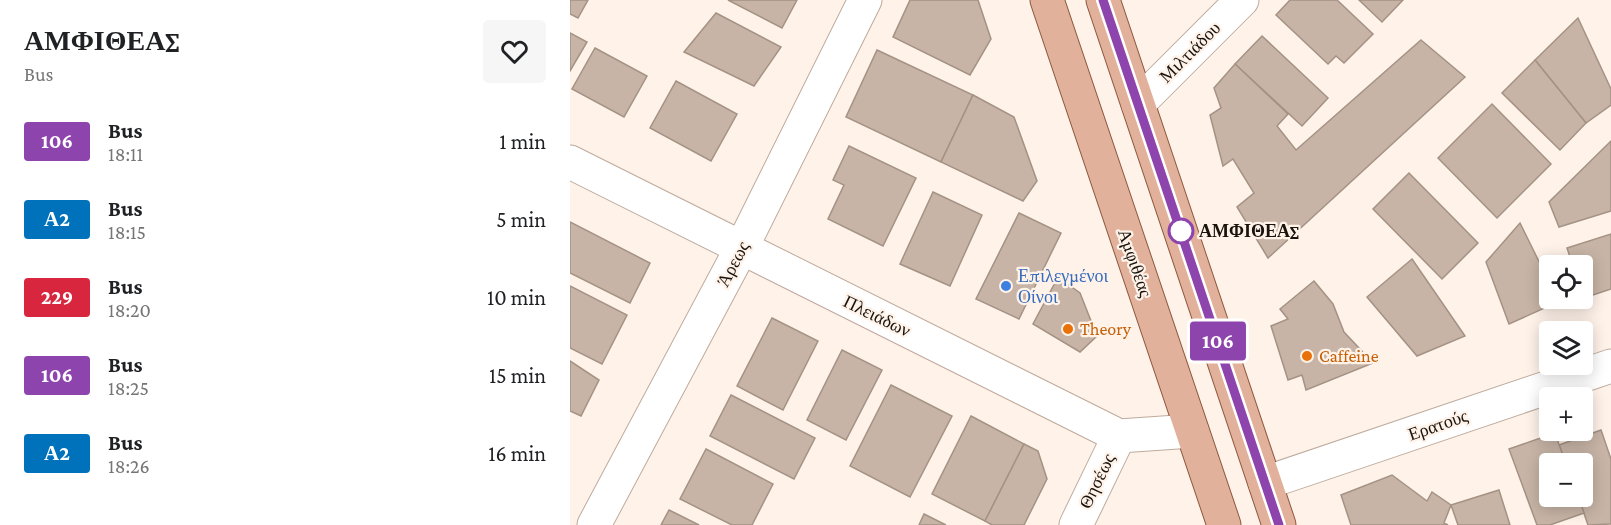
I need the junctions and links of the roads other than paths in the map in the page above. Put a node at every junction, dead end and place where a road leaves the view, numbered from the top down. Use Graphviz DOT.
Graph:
graph roads {
  1 [pos="865,0"];
  2 [pos="1047,0"];
  3 [pos="1103,0"];
  4 [pos="1242,0"];
  5 [pos="1138,104"];
  6 [pos="570,162"];
  7 [pos="741,249"];
  8 [pos="1611,366"];
  9 [pos="1192,431"];
  10 [pos="1119,436"];
  11 [pos="1265,483"];
  12 [pos="594,525"];
  13 [pos="1076,525"];
  14 [pos="1224,525"];
  15 [pos="1279,525"];
  1 -- 7 [label="street, Άρεως"];
  2 -- 9 [label="main road, Αμφιθέας"];
  3 -- 5 [label="main road"];
  4 -- 5 [label="street, Μιλτιάδου"];
  5 -- 11 [label="main road"];
  6 -- 7 [label="street, Πλειάδων"];
  7 -- 10 [label="street, Πλειάδων"];
  7 -- 12 [label="street, Άρεως"];
  8 -- 11 [label="street, Ερατούς"];
  9 -- 10 [label="street"];
  9 -- 14 [label="main road, Αμφιθέας"];
  10 -- 13 [label="street, Θησέως"];
  11 -- 15 [label="main road"];
}
